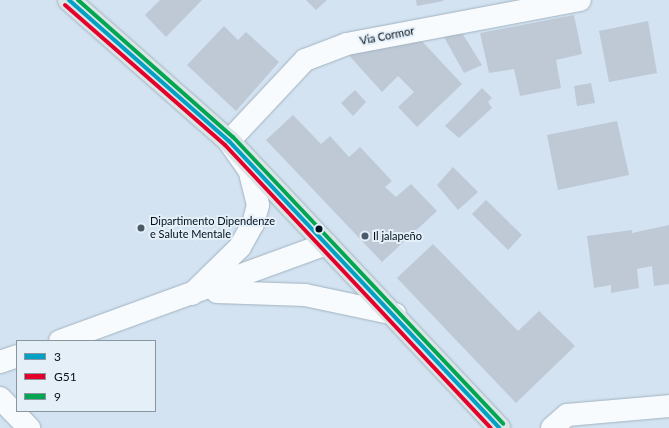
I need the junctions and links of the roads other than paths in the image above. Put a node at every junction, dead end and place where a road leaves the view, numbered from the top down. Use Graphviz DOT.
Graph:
graph roads {
  1 [pos="69,0"];
  2 [pos="580,0"];
  3 [pos="229,141"];
  4 [pos="326,244"];
  5 [pos="192,294"];
  6 [pos="394,314"];
  7 [pos="63,340"];
  8 [pos="16,356"];
  9 [pos="0,362"];
  10 [pos="0,398"];
  11 [pos="669,406"];
  12 [pos="29,428"];
  13 [pos="499,428"];
  14 [pos="552,428"];
  1 -- 3 [label="main road"];
  2 -- 3 [label="street, Via Cormor"];
  3 -- 4 [label="main road"];
  3 -- 5 [label="street"];
  4 -- 5 [label="street"];
  4 -- 6 [label="main road"];
  5 -- 6 [label="street"];
  5 -- 7 [label="street"];
  6 -- 13 [label="main road"];
  8 -- 9 [label="street"];
  10 -- 12 [label="street"];
  11 -- 14 [label="street"];
}
